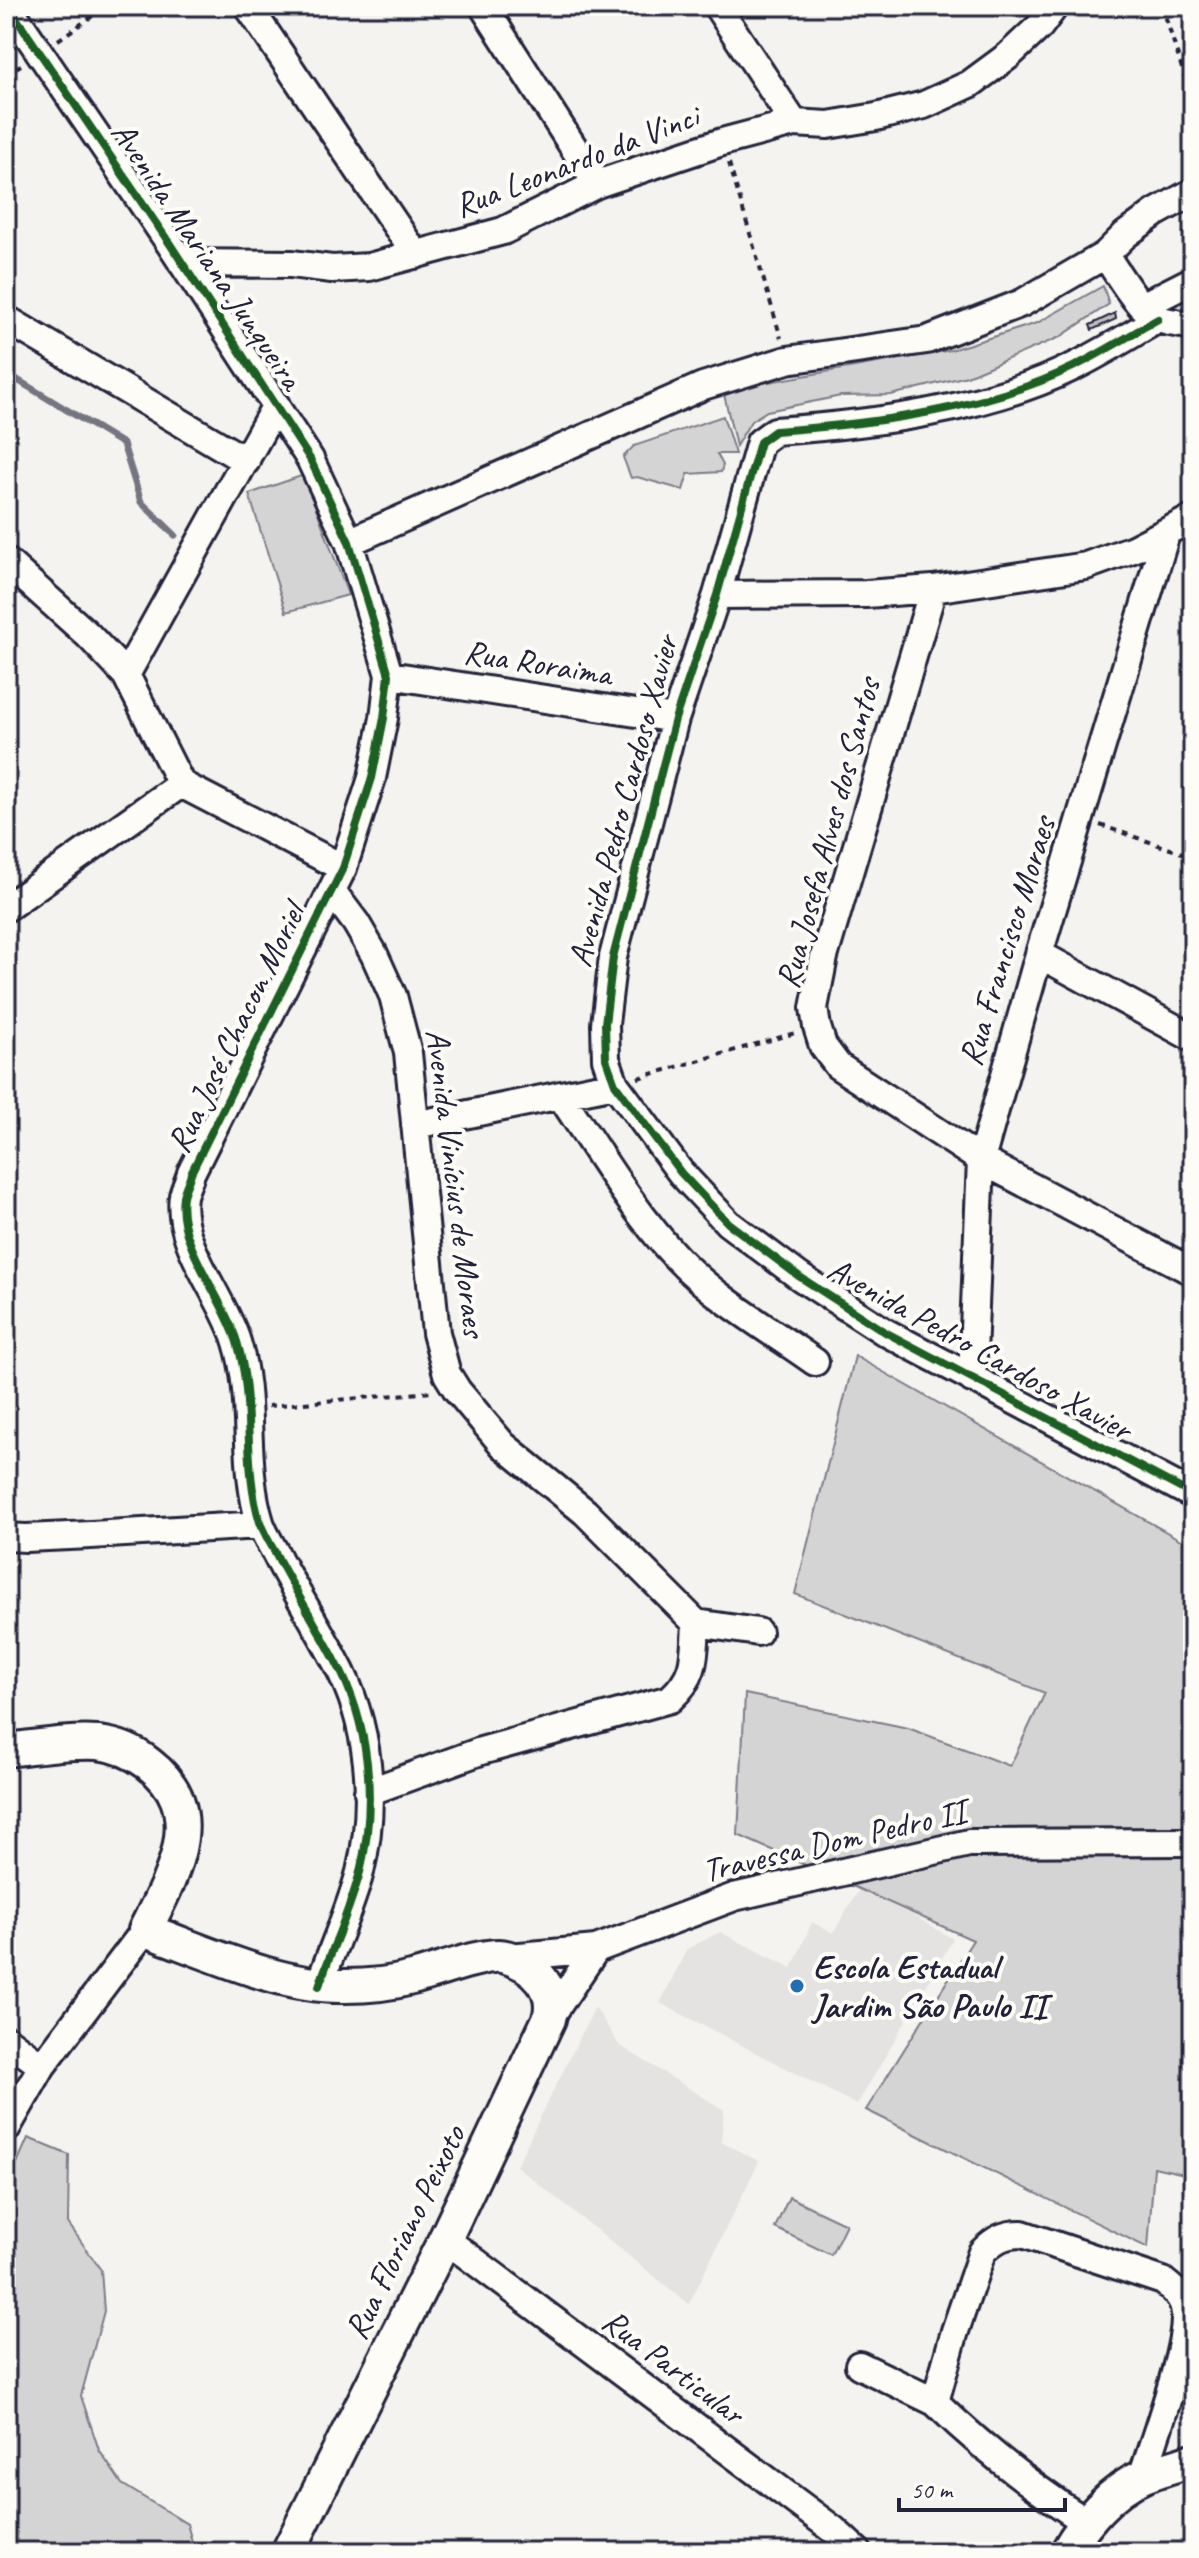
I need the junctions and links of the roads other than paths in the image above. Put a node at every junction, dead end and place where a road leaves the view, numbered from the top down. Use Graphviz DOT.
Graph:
graph roads {
  1 [pos="8,6"];
  2 [pos="248,6"];
  3 [pos="483,6"];
  4 [pos="717,6"];
  5 [pos="1055,6"];
  6 [pos="794,123"];
  7 [pos="597,184"];
  8 [pos="1193,192"];
  9 [pos="416,255"];
  10 [pos="1105,255"];
  11 [pos="182,263"];
  12 [pos="1193,280"];
  13 [pos="1150,312"];
  14 [pos="6,319"];
  15 [pos="1193,326"];
  16 [pos="276,405"];
  17 [pos="246,461"];
  18 [pos="1193,518"];
  19 [pos="1166,534"];
  20 [pos="349,542"];
  21 [pos="6,561"];
  22 [pos="933,589"];
  23 [pos="717,595"];
  24 [pos="126,675"];
  25 [pos="389,675"];
  26 [pos="675,719"];
  27 [pos="181,784"];
  28 [pos="338,880"];
  29 [pos="6,908"];
  30 [pos="1039,954"];
  31 [pos="1193,1038"];
  32 [pos="615,1084"];
  33 [pos="560,1095"];
  34 [pos="415,1125"];
  35 [pos="981,1160"];
  36 [pos="1193,1272"];
  37 [pos="815,1362"];
  38 [pos="972,1379"];
  39 [pos="1193,1495"];
  40 [pos="261,1525"];
  41 [pos="6,1537"];
  42 [pos="696,1623"];
  43 [pos="758,1632"];
  44 [pos="6,1750"];
  45 [pos="368,1792"];
  46 [pos="1193,1842"];
  47 [pos="145,1930"];
  48 [pos="596,1949"];
  49 [pos="509,1957"];
  50 [pos="319,1986"];
  51 [pos="549,2019"];
  52 [pos="6,2039"];
  53 [pos="42,2066"];
  54 [pos="6,2129"];
  55 [pos="445,2239"];
  56 [pos="859,2365"];
  57 [pos="935,2402"];
  58 [pos="1193,2460"];
  59 [pos="1142,2477"];
  60 [pos="1086,2522"];
  61 [pos="288,2552"];
  62 [pos="858,2552"];
  63 [pos="1067,2552"];
  1 -- 11 [label="street, Avenida Mariana Junqueira"];
  2 -- 9 [label="street"];
  3 -- 7 [label="street"];
  4 -- 6 [label="street"];
  5 -- 6 [label="street, Rua Leonardo da Vinci"];
  6 -- 7 [label="street, Rua Leonardo da Vinci"];
  7 -- 9 [label="street, Rua Leonardo da Vinci"];
  8 -- 10 [label="street"];
  9 -- 11 [label="street, Rua Leonardo da Vinci"];
  10 -- 13 [label="street"];
  10 -- 20 [label="street"];
  11 -- 16 [label="street, Avenida Mariana Junqueira"];
  12 -- 13 [label="street"];
  13 -- 15 [label="street"];
  13 -- 23 [label="street, Avenida Pedro Cardoso Xavier"];
  14 -- 17 [label="street"];
  16 -- 17 [label="street"];
  16 -- 20 [label="street, Avenida Mariana Junqueira"];
  17 -- 24 [label="street"];
  18 -- 19 [label="street"];
  19 -- 22 [label="street"];
  19 -- 30 [label="street, Rua Francisco Moraes"];
  20 -- 25 [label="street, Rua José Chacon Moriel"];
  21 -- 24 [label="street"];
  22 -- 23 [label="street"];
  22 -- 35 [label="street, Rua Josefa Alves dos Santos"];
  23 -- 26 [label="street, Avenida Pedro Cardoso Xavier"];
  24 -- 27 [label="street"];
  25 -- 26 [label="street, Rua Roraima"];
  25 -- 28 [label="street, Rua José Chacon Moriel"];
  26 -- 32 [label="street, Avenida Pedro Cardoso Xavier"];
  27 -- 28 [label="street, Avenida Vinícius de Moraes"];
  27 -- 29 [label="street"];
  28 -- 34 [label="street, Avenida Vinícius de Moraes"];
  28 -- 40 [label="street, Rua José Chacon Moriel"];
  30 -- 31 [label="street"];
  30 -- 35 [label="street, Rua Francisco Moraes"];
  32 -- 33 [label="street"];
  32 -- 38 [label="street, Avenida Pedro Cardoso Xavier"];
  33 -- 34 [label="street"];
  33 -- 37 [label="street"];
  34 -- 42 [label="street, Avenida Vinícius de Moraes"];
  35 -- 36 [label="street, Rua Josefa Alves dos Santos"];
  35 -- 38 [label="street, Rua Francisco Moraes"];
  38 -- 39 [label="street, Avenida Pedro Cardoso Xavier"];
  40 -- 41 [label="street"];
  40 -- 45 [label="street, Rua José Chacon Moriel"];
  42 -- 43 [label="street"];
  42 -- 45 [label="street"];
  44 -- 47 [label="street"];
  45 -- 50 [label="street, Rua José Chacon Moriel"];
  46 -- 48 [label="street, Travessa Dom Pedro II"];
  47 -- 50 [label="street, Travessa Dom Pedro II"];
  47 -- 53 [label="street"];
  48 -- 49 [label="street, Travessa Dom Pedro II"];
  48 -- 51 [label="street"];
  49 -- 50 [label="street, Travessa Dom Pedro II"];
  49 -- 51 [label="street"];
  51 -- 55 [label="street, Rua Floriano Peixoto"];
  52 -- 53 [label="street"];
  53 -- 54 [label="street"];
  55 -- 61 [label="street, Rua Floriano Peixoto"];
  55 -- 62 [label="street, Rua Particular"];
  56 -- 57 [label="street"];
  57 -- 59 [label="street"];
  57 -- 60 [label="street"];
  58 -- 59 [label="street"];
  59 -- 60 [label="street"];
  60 -- 63 [label="street"];
}
